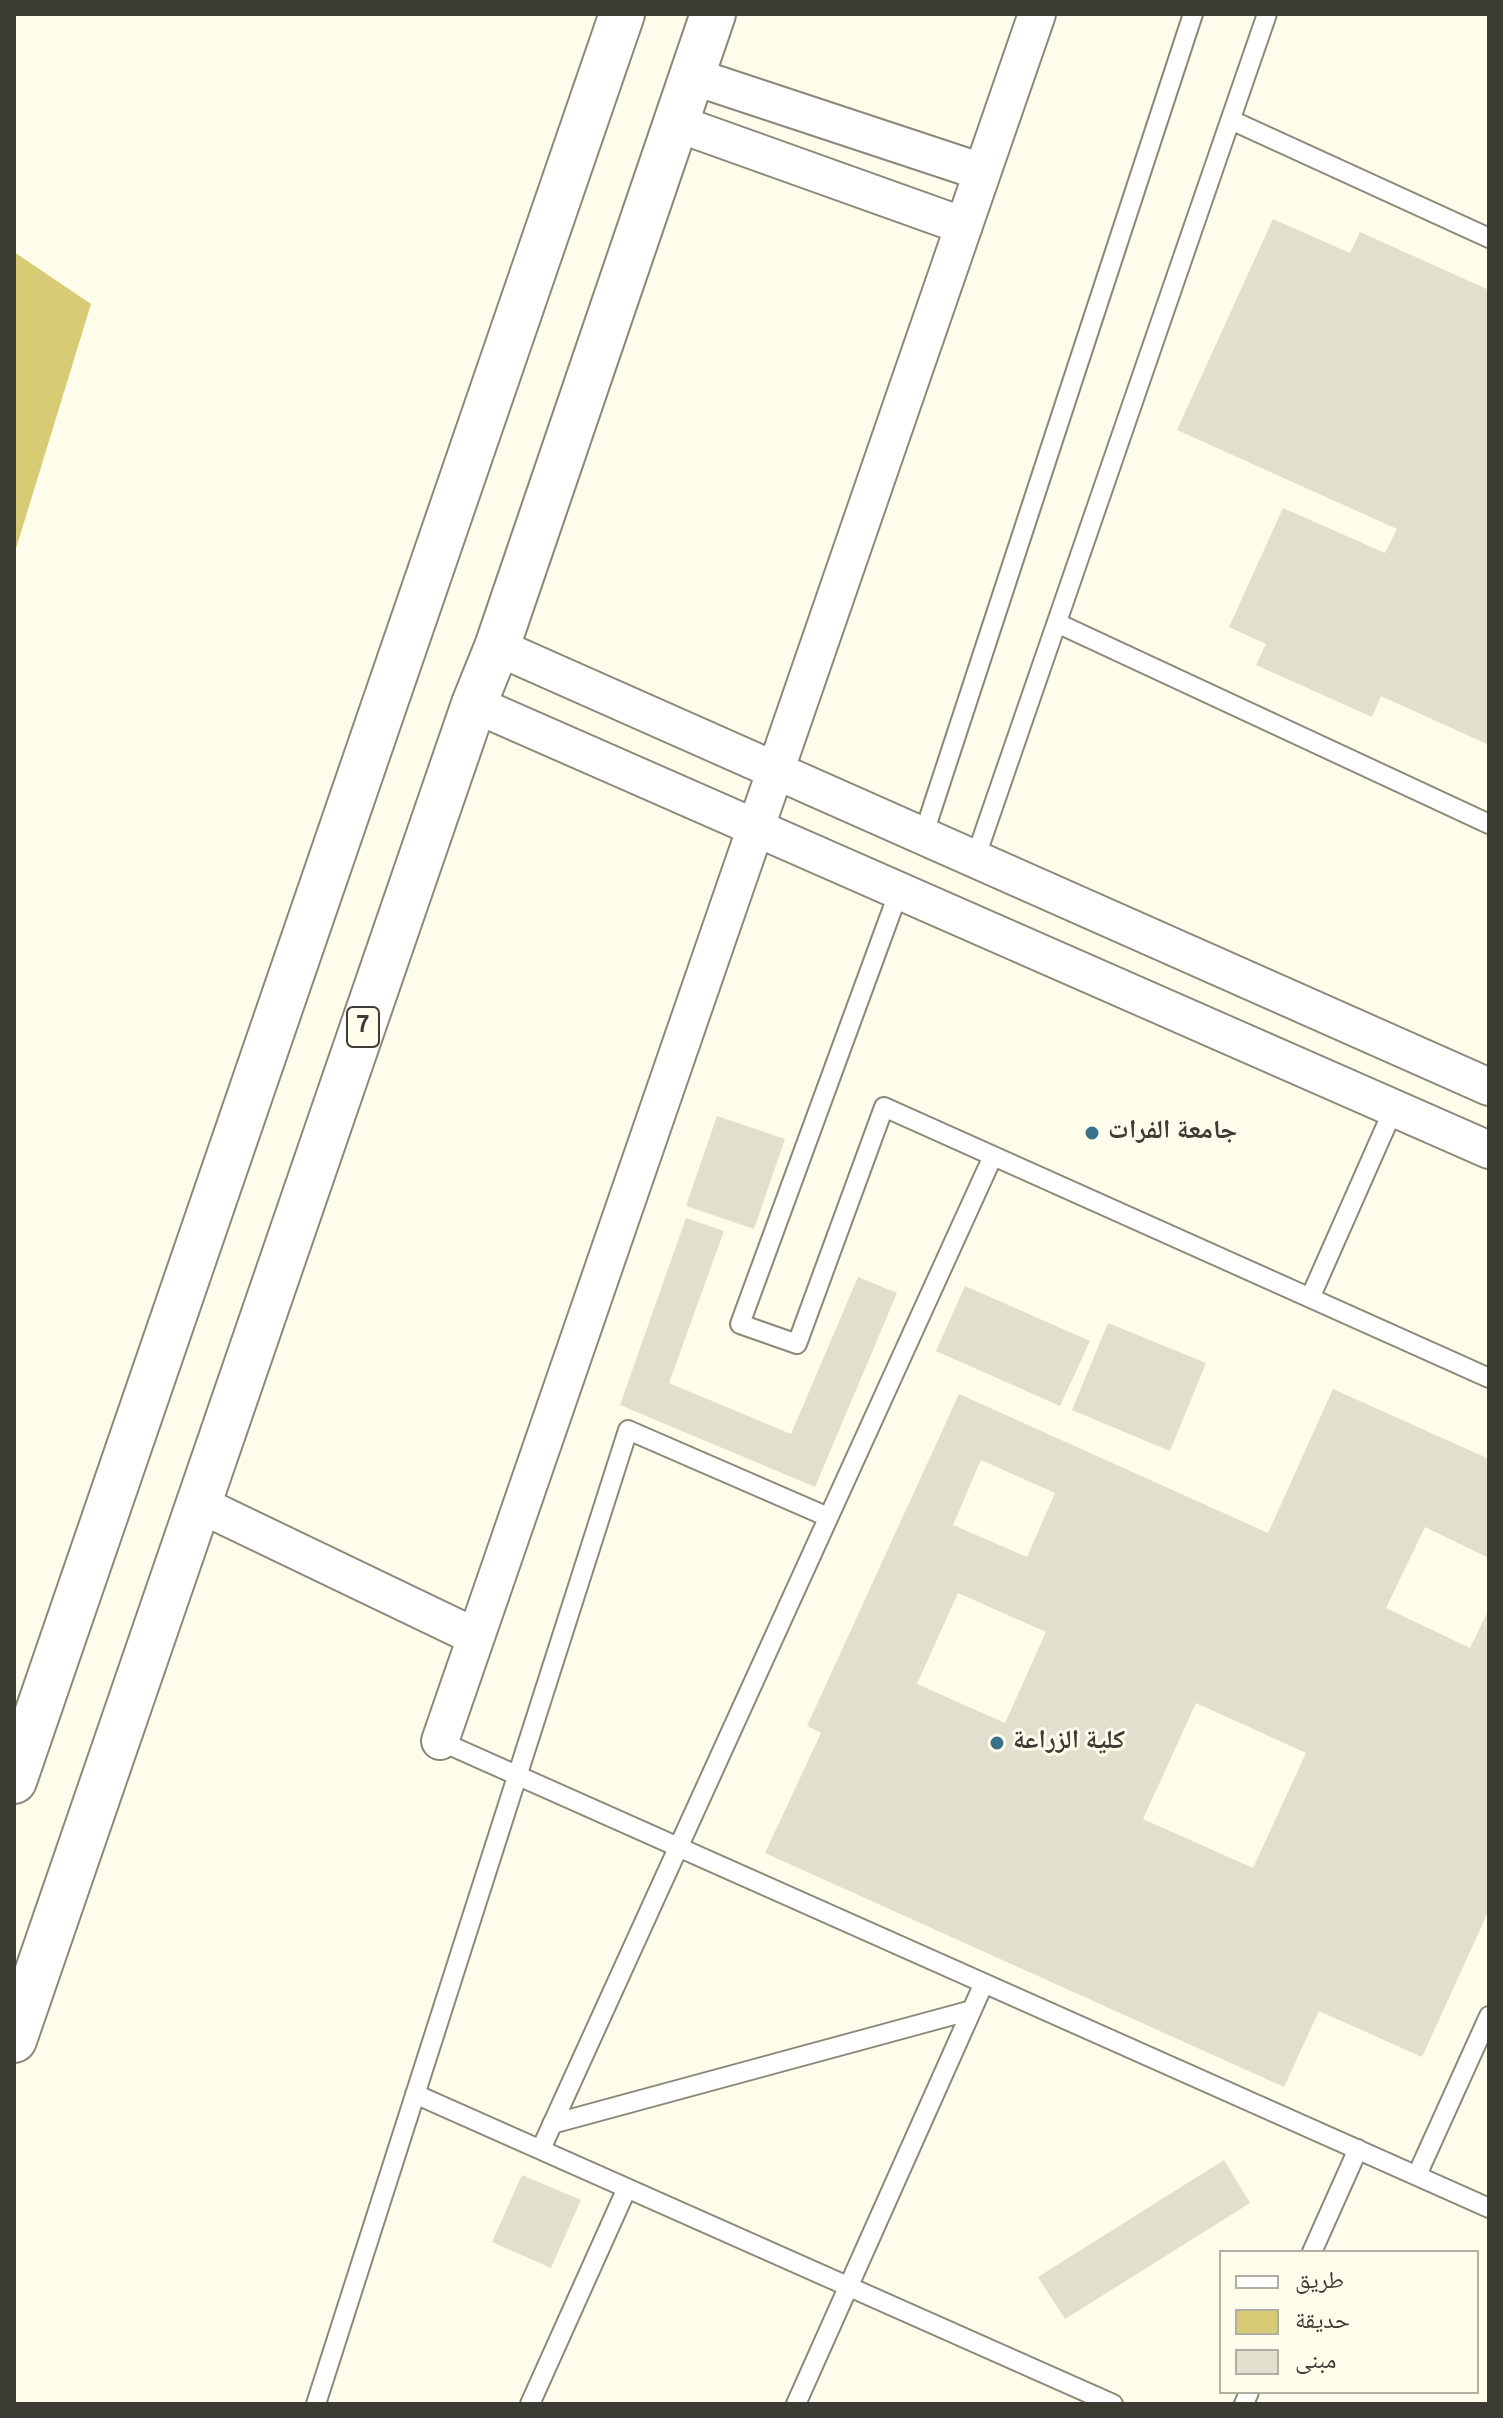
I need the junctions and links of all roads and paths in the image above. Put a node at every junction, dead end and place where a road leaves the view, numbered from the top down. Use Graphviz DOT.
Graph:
graph roads {
  1 [pos="622,14"];
  2 [pos="713,14"];
  3 [pos="1037,14"];
  4 [pos="1193,14"];
  5 [pos="1267,14"];
  6 [pos="692,76"];
  7 [pos="1231,120"];
  8 [pos="676,123"];
  9 [pos="982,172"];
  10 [pos="964,226"];
  11 [pos="1489,238"];
  12 [pos="1057,623"];
  13 [pos="497,647"];
  14 [pos="474,704"];
  15 [pos="776,770"];
  16 [pos="1489,824"];
  17 [pos="756,828"];
  18 [pos="923,836"];
  19 [pos="975,859"];
  20 [pos="899,891"];
  21 [pos="1489,1087"];
  22 [pos="1394,1108"];
  23 [pos="1489,1150"];
  24 [pos="993,1156"];
  25 [pos="1310,1298"];
  26 [pos="1489,1378"];
  27 [pos="199,1504"];
  28 [pos="828,1517"];
  29 [pos="476,1637"];
  30 [pos="440,1741"];
  31 [pos="516,1775"];
  32 [pos="14,1781"];
  33 [pos="678,1847"];
  34 [pos="984,1983"];
  35 [pos="972,2010"];
  36 [pos="1489,2016"];
  37 [pos="14,2040"];
  38 [pos="415,2094"];
  39 [pos="552,2124"];
  40 [pos="541,2149"];
  41 [pos="1358,2149"];
  42 [pos="1417,2175"];
  43 [pos="627,2188"];
  44 [pos="1489,2208"];
  45 [pos="1313,2250"];
  46 [pos="849,2287"];
  47 [pos="316,2404"];
  48 [pos="530,2404"];
  49 [pos="796,2404"];
  50 [pos="1113,2404"];
  1 -- 32 [label="main road"];
  2 -- 6 [label="main road, 7"];
  3 -- 9 [label="street"];
  4 -- 18 [label="lane"];
  5 -- 7 [label="lane"];
  6 -- 8 [label="main road, 7"];
  6 -- 9 [label="street"];
  7 -- 11 [label="lane"];
  7 -- 12 [label="lane"];
  8 -- 10 [label="street"];
  8 -- 13 [label="main road, 7"];
  9 -- 10 [label="street"];
  10 -- 15 [label="street"];
  12 -- 16 [label="lane"];
  12 -- 19 [label="lane"];
  13 -- 14 [label="main road, 7"];
  13 -- 15 [label="street"];
  14 -- 17 [label="street"];
  14 -- 27 [label="main road, 7"];
  15 -- 17 [label="street"];
  15 -- 18 [label="street"];
  17 -- 20 [label="street"];
  17 -- 29 [label="street"];
  18 -- 19 [label="street"];
  19 -- 21 [label="street"];
  20 -- 22 [label="street"];
  20 -- 24 [label="lane"];
  22 -- 23 [label="street"];
  22 -- 25 [label="lane"];
  24 -- 25 [label="lane"];
  24 -- 28 [label="lane"];
  25 -- 26 [label="lane"];
  27 -- 29 [label="street"];
  27 -- 37 [label="main road, 7"];
  28 -- 31 [label="lane"];
  28 -- 33 [label="lane"];
  29 -- 30 [label="street"];
  30 -- 31 [label="lane"];
  31 -- 33 [label="lane"];
  31 -- 38 [label="lane"];
  33 -- 34 [label="lane"];
  33 -- 39 [label="lane"];
  34 -- 35 [label="lane"];
  34 -- 41 [label="lane"];
  35 -- 39 [label="lane"];
  35 -- 46 [label="lane"];
  36 -- 42 [label="lane"];
  38 -- 40 [label="lane"];
  38 -- 47 [label="lane"];
  39 -- 40 [label="lane"];
  40 -- 43 [label="lane"];
  41 -- 42 [label="lane"];
  41 -- 45 [label="lane"];
  42 -- 44 [label="lane"];
  43 -- 46 [label="lane"];
  43 -- 48 [label="lane"];
  46 -- 49 [label="lane"];
  46 -- 50 [label="lane"];
}
